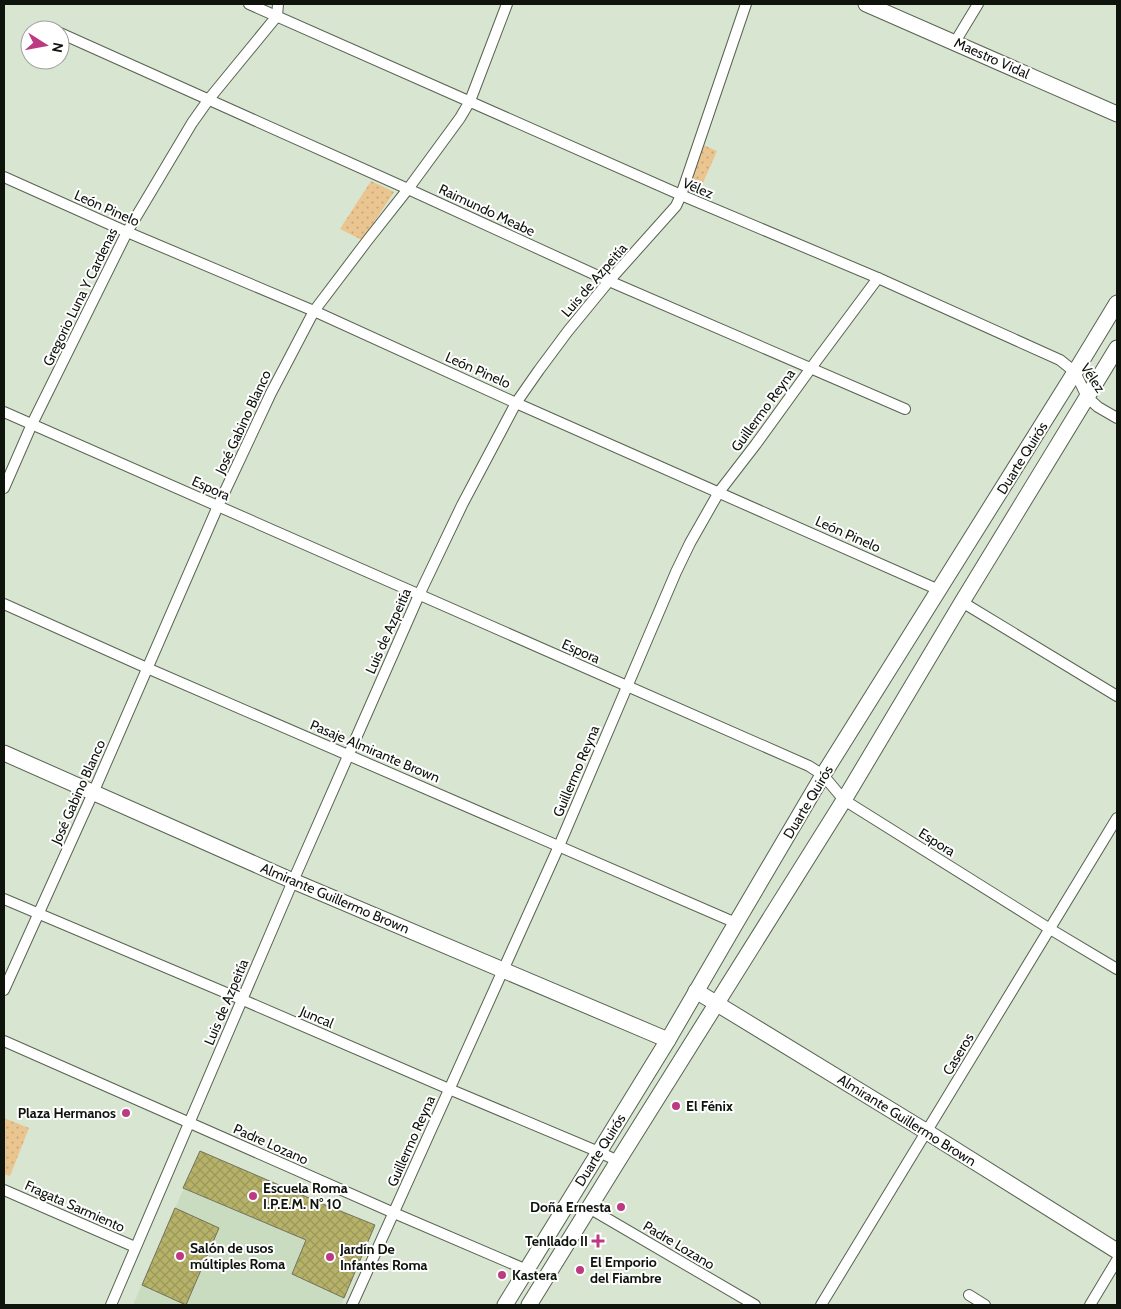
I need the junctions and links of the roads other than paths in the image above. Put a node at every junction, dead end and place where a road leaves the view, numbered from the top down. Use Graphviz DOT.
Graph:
graph roads {
  1 [pos="249,4"];
  2 [pos="278,4"];
  3 [pos="507,4"];
  4 [pos="746,4"];
  5 [pos="866,4"];
  6 [pos="978,4"];
  7 [pos="277,16"];
  8 [pos="70,37"];
  9 [pos="955,42"];
  10 [pos="209,99"];
  11 [pos="470,101"];
  12 [pos="1117,114"];
  13 [pos="4,177"];
  14 [pos="408,189"];
  15 [pos="681,196"];
  16 [pos="127,232"];
  17 [pos="878,278"];
  18 [pos="610,281"];
  19 [pos="1117,303"];
  20 [pos="314,311"];
  21 [pos="1117,348"];
  22 [pos="811,368"];
  23 [pos="1076,372"];
  24 [pos="1087,397"];
  25 [pos="516,403"];
  26 [pos="905,409"];
  27 [pos="4,412"];
  28 [pos="1117,418"];
  29 [pos="32,424"];
  30 [pos="4,488"];
  31 [pos="719,492"];
  32 [pos="218,506"];
  33 [pos="939,590"];
  34 [pos="419,595"];
  35 [pos="962,602"];
  36 [pos="4,604"];
  37 [pos="147,668"];
  38 [pos="628,687"];
  39 [pos="1117,696"];
  40 [pos="4,753"];
  41 [pos="349,755"];
  42 [pos="823,776"];
  43 [pos="93,793"];
  44 [pos="844,800"];
  45 [pos="1117,818"];
  46 [pos="559,846"];
  47 [pos="293,881"];
  48 [pos="4,899"];
  49 [pos="38,914"];
  50 [pos="736,923"];
  51 [pos="1050,928"];
  52 [pos="1117,968"];
  53 [pos="502,970"];
  54 [pos="4,990"];
  55 [pos="696,991"];
  56 [pos="243,1000"];
  57 [pos="716,1004"];
  58 [pos="668,1040"];
  59 [pos="4,1041"];
  60 [pos="449,1089"];
  61 [pos="189,1122"];
  62 [pos="927,1132"];
  63 [pos="599,1152"];
  64 [pos="618,1161"];
  65 [pos="4,1190"];
  66 [pos="589,1208"];
  67 [pos="394,1213"];
  68 [pos="135,1248"];
  69 [pos="1117,1251"];
  70 [pos="1117,1260"];
  71 [pos="527,1270"];
  72 [pos="969,1295"];
  73 [pos="111,1305"];
  74 [pos="352,1305"];
  75 [pos="505,1305"];
  76 [pos="529,1305"];
  77 [pos="754,1305"];
  78 [pos="821,1305"];
  79 [pos="986,1305"];
  80 [pos="1090,1305"];
  1 -- 7 [label="street, Vélez"];
  2 -- 7 [label="street"];
  3 -- 11 [label="street, José Gabino Blanco"];
  4 -- 15 [label="street, Luis de Azpeitía"];
  5 -- 9 [label="main road, Maestro Vidal"];
  6 -- 9 [label="street"];
  7 -- 10 [label="street, Gregorio Luna Y Cardenas"];
  7 -- 11 [label="street, Vélez"];
  8 -- 10 [label="street, Raimundo Meabe"];
  9 -- 12 [label="main road, Maestro Vidal"];
  10 -- 14 [label="street, Raimundo Meabe"];
  10 -- 16 [label="street, Gregorio Luna Y Cardenas"];
  11 -- 14 [label="street, José Gabino Blanco"];
  11 -- 15 [label="street, Vélez"];
  13 -- 16 [label="street, León Pinelo"];
  14 -- 18 [label="street, Raimundo Meabe"];
  14 -- 20 [label="street, José Gabino Blanco"];
  15 -- 17 [label="street, Vélez"];
  15 -- 18 [label="street, Luis de Azpeitía"];
  16 -- 20 [label="street, León Pinelo"];
  16 -- 29 [label="street, Gregorio Luna Y Cardenas"];
  17 -- 22 [label="street, Guillermo Reyna"];
  17 -- 23 [label="street, Vélez"];
  18 -- 22 [label="street, Raimundo Meabe"];
  18 -- 25 [label="street, Luis de Azpeitía"];
  19 -- 23 [label="main road, Duarte Quirós"];
  20 -- 25 [label="street, León Pinelo"];
  20 -- 32 [label="street, José Gabino Blanco"];
  21 -- 24 [label="main road, Duarte Quirós"];
  22 -- 26 [label="street, Raimundo Meabe"];
  22 -- 31 [label="street, Guillermo Reyna"];
  23 -- 24 [label="street, Vélez"];
  23 -- 33 [label="main road, Duarte Quirós"];
  24 -- 28 [label="street, Vélez"];
  24 -- 35 [label="main road, Duarte Quirós"];
  25 -- 31 [label="street, León Pinelo"];
  25 -- 34 [label="street, Luis de Azpeitía"];
  27 -- 29 [label="street, Espora"];
  29 -- 30 [label="street, Gregorio Luna Y Cardenas"];
  29 -- 32 [label="street, Espora"];
  31 -- 33 [label="street, León Pinelo"];
  31 -- 38 [label="street, Guillermo Reyna"];
  32 -- 34 [label="street, Espora"];
  32 -- 37 [label="street, José Gabino Blanco"];
  33 -- 42 [label="main road, Duarte Quirós"];
  34 -- 38 [label="street, Espora"];
  34 -- 41 [label="street, Luis de Azpeitía"];
  35 -- 39 [label="street"];
  35 -- 44 [label="main road, Duarte Quirós"];
  36 -- 37 [label="street, Pasaje Almirante Brown"];
  37 -- 41 [label="street, Pasaje Almirante Brown"];
  37 -- 43 [label="street, José Gabino Blanco"];
  38 -- 42 [label="street, Espora"];
  38 -- 46 [label="street, Guillermo Reyna"];
  40 -- 43 [label="main road, Almirante Guillermo Brown"];
  41 -- 46 [label="street, Pasaje Almirante Brown"];
  41 -- 47 [label="street, Luis de Azpeitía"];
  42 -- 44 [label="street, Espora"];
  42 -- 50 [label="main road, Duarte Quirós"];
  43 -- 47 [label="main road, Almirante Guillermo Brown"];
  43 -- 49 [label="street, José Gabino Blanco"];
  44 -- 51 [label="street, Espora"];
  44 -- 57 [label="main road, Duarte Quirós"];
  45 -- 51 [label="street, Caseros"];
  46 -- 50 [label="street, Pasaje Almirante Brown"];
  46 -- 53 [label="street, Guillermo Reyna"];
  47 -- 53 [label="main road, Almirante Guillermo Brown"];
  47 -- 56 [label="street, Luis de Azpeitía"];
  48 -- 49 [label="street, Juncal"];
  49 -- 54 [label="street, José Gabino Blanco"];
  49 -- 56 [label="street, Juncal"];
  50 -- 55 [label="main road, Duarte Quirós"];
  51 -- 52 [label="street, Espora"];
  51 -- 62 [label="street, Caseros"];
  53 -- 58 [label="main road, Almirante Guillermo Brown"];
  53 -- 60 [label="street, Guillermo Reyna"];
  55 -- 57 [label="main road, Almirante Guillermo Brown"];
  55 -- 58 [label="main road, Duarte Quirós"];
  56 -- 60 [label="street, Juncal"];
  56 -- 61 [label="street, Luis de Azpeitía"];
  57 -- 62 [label="main road, Almirante Guillermo Brown"];
  57 -- 64 [label="main road, Duarte Quirós"];
  58 -- 63 [label="main road, Duarte Quirós"];
  59 -- 61 [label="street, Padre Lozano"];
  60 -- 63 [label="street, Juncal"];
  60 -- 67 [label="street, Guillermo Reyna"];
  61 -- 67 [label="street, Padre Lozano"];
  61 -- 68 [label="street, Luis de Azpeitía"];
  62 -- 69 [label="main road, Almirante Guillermo Brown"];
  62 -- 78 [label="street, Caseros"];
  63 -- 64 [label="street, Juncal"];
  63 -- 71 [label="main road, Duarte Quirós"];
  64 -- 66 [label="main road, Duarte Quirós"];
  65 -- 68 [label="street, Fragata Sarmiento"];
  66 -- 76 [label="main road, Duarte Quirós"];
  66 -- 77 [label="street, Padre Lozano"];
  67 -- 71 [label="street, Padre Lozano"];
  67 -- 74 [label="street, Guillermo Reyna"];
  68 -- 73 [label="street, Luis de Azpeitía"];
  70 -- 80 [label="street"];
  71 -- 75 [label="main road, Duarte Quirós"];
  72 -- 79 [label="street"];
}
